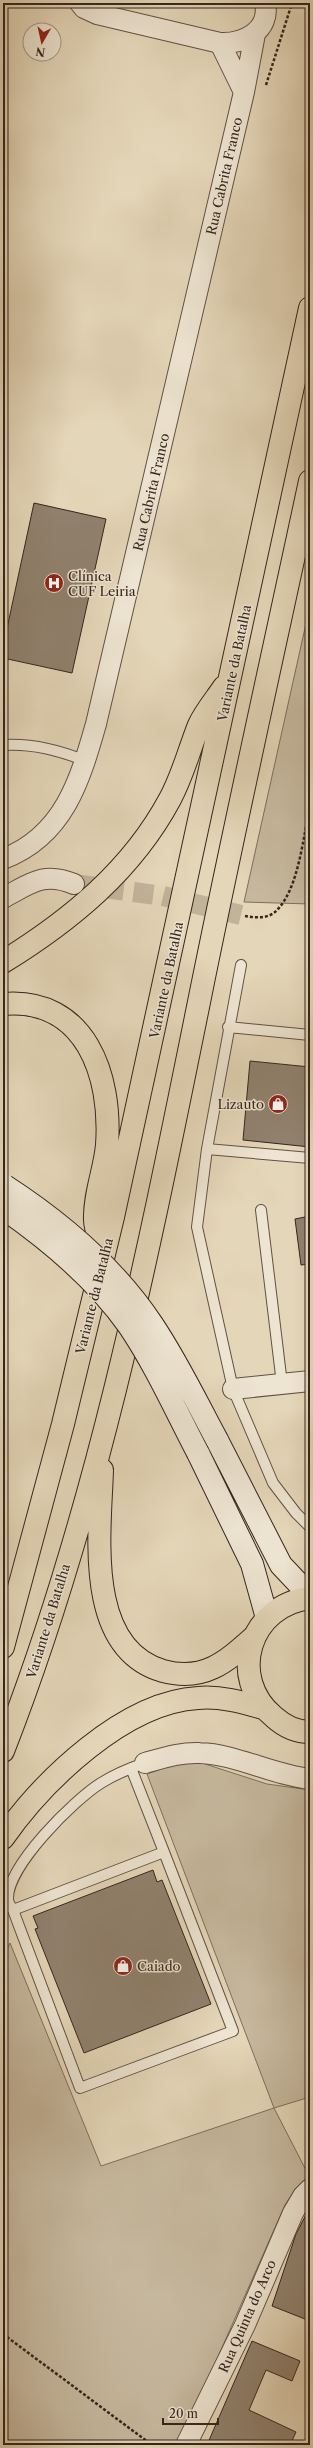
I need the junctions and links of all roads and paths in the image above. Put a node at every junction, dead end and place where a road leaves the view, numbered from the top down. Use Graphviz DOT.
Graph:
graph roads {
  1 [pos="80,3"];
  2 [pos="265,3"];
  3 [pos="255,34"];
  4 [pos="220,43"];
  5 [pos="244,92"];
  6 [pos="310,308"];
  7 [pos="310,481"];
  8 [pos="231,676"];
  9 [pos="3,745"];
  10 [pos="86,761"];
  11 [pos="310,807"];
  12 [pos="3,859"];
  13 [pos="74,884"];
  14 [pos="3,898"];
  15 [pos="245,916"];
  16 [pos="3,962"];
  17 [pos="241,965"];
  18 [pos="3,1004"];
  19 [pos="228,1027"];
  20 [pos="310,1035"];
  21 [pos="207,1149"];
  22 [pos="310,1158"];
  23 [pos="4,1185"];
  24 [pos="3,1208"];
  25 [pos="261,1210"];
  26 [pos="104,1253"];
  27 [pos="310,1381"];
  28 [pos="282,1384"];
  29 [pos="233,1389"];
  30 [pos="103,1439"];
  31 [pos="309,1526"];
  32 [pos="310,1592"];
  33 [pos="310,1598"];
  34 [pos="267,1618"];
  35 [pos="254,1637"];
  36 [pos="3,1647"];
  37 [pos="264,1708"];
  38 [pos="310,1732"];
  39 [pos="3,1751"];
  40 [pos="138,1765"];
  41 [pos="310,1779"];
  42 [pos="3,1838"];
  43 [pos="164,1852"];
  44 [pos="12,1910"];
  45 [pos="310,2189"];
  46 [pos="3,2334"];
  47 [pos="152,2445"];
  48 [pos="186,2445"];
  1 -- 4 [label="street"];
  2 -- 3 [label="street, Rua Cabrita Franco"];
  3 -- 4 [label="street"];
  3 -- 5 [label="street, Rua Cabrita Franco"];
  4 -- 5 [label="street"];
  5 -- 10 [label="street, Rua Cabrita Franco"];
  6 -- 8 [label="main road, Variante da Batalha"];
  7 -- 30 [label="main road, Variante da Batalha"];
  8 -- 16 [label="main road"];
  8 -- 26 [label="main road, Variante da Batalha"];
  9 -- 10 [label="lane"];
  10 -- 12 [label="street, Rua Cabrita Franco"];
  11 -- 15 [label="path"];
  13 -- 14 [label="street"];
  17 -- 19 [label="lane"];
  18 -- 26 [label="main road"];
  19 -- 20 [label="lane"];
  19 -- 21 [label="lane"];
  21 -- 22 [label="lane"];
  21 -- 29 [label="lane"];
  23 -- 32 [label="main road, bridge"];
  24 -- 34 [label="main road, bridge"];
  25 -- 28 [label="lane"];
  26 -- 36 [label="main road, Variante da Batalha"];
  27 -- 28 [label="street"];
  28 -- 29 [label="street"];
  29 -- 31 [label="lane"];
  30 -- 35 [label="main road"];
  30 -- 39 [label="main road, Variante da Batalha"];
  33 -- 34 [label="main road"];
  34 -- 35 [label="main road"];
  35 -- 37 [label="main road"];
  37 -- 38 [label="main road"];
  37 -- 42 [label="main road"];
  40 -- 41 [label="street"];
  40 -- 43 [label="lane"];
  40 -- 44 [label="lane"];
  43 -- 44 [label="lane"];
  43 -- 44 [label="lane"];
  45 -- 48 [label="street, Rua Quinta do Arco"];
  46 -- 47 [label="path"];
}
